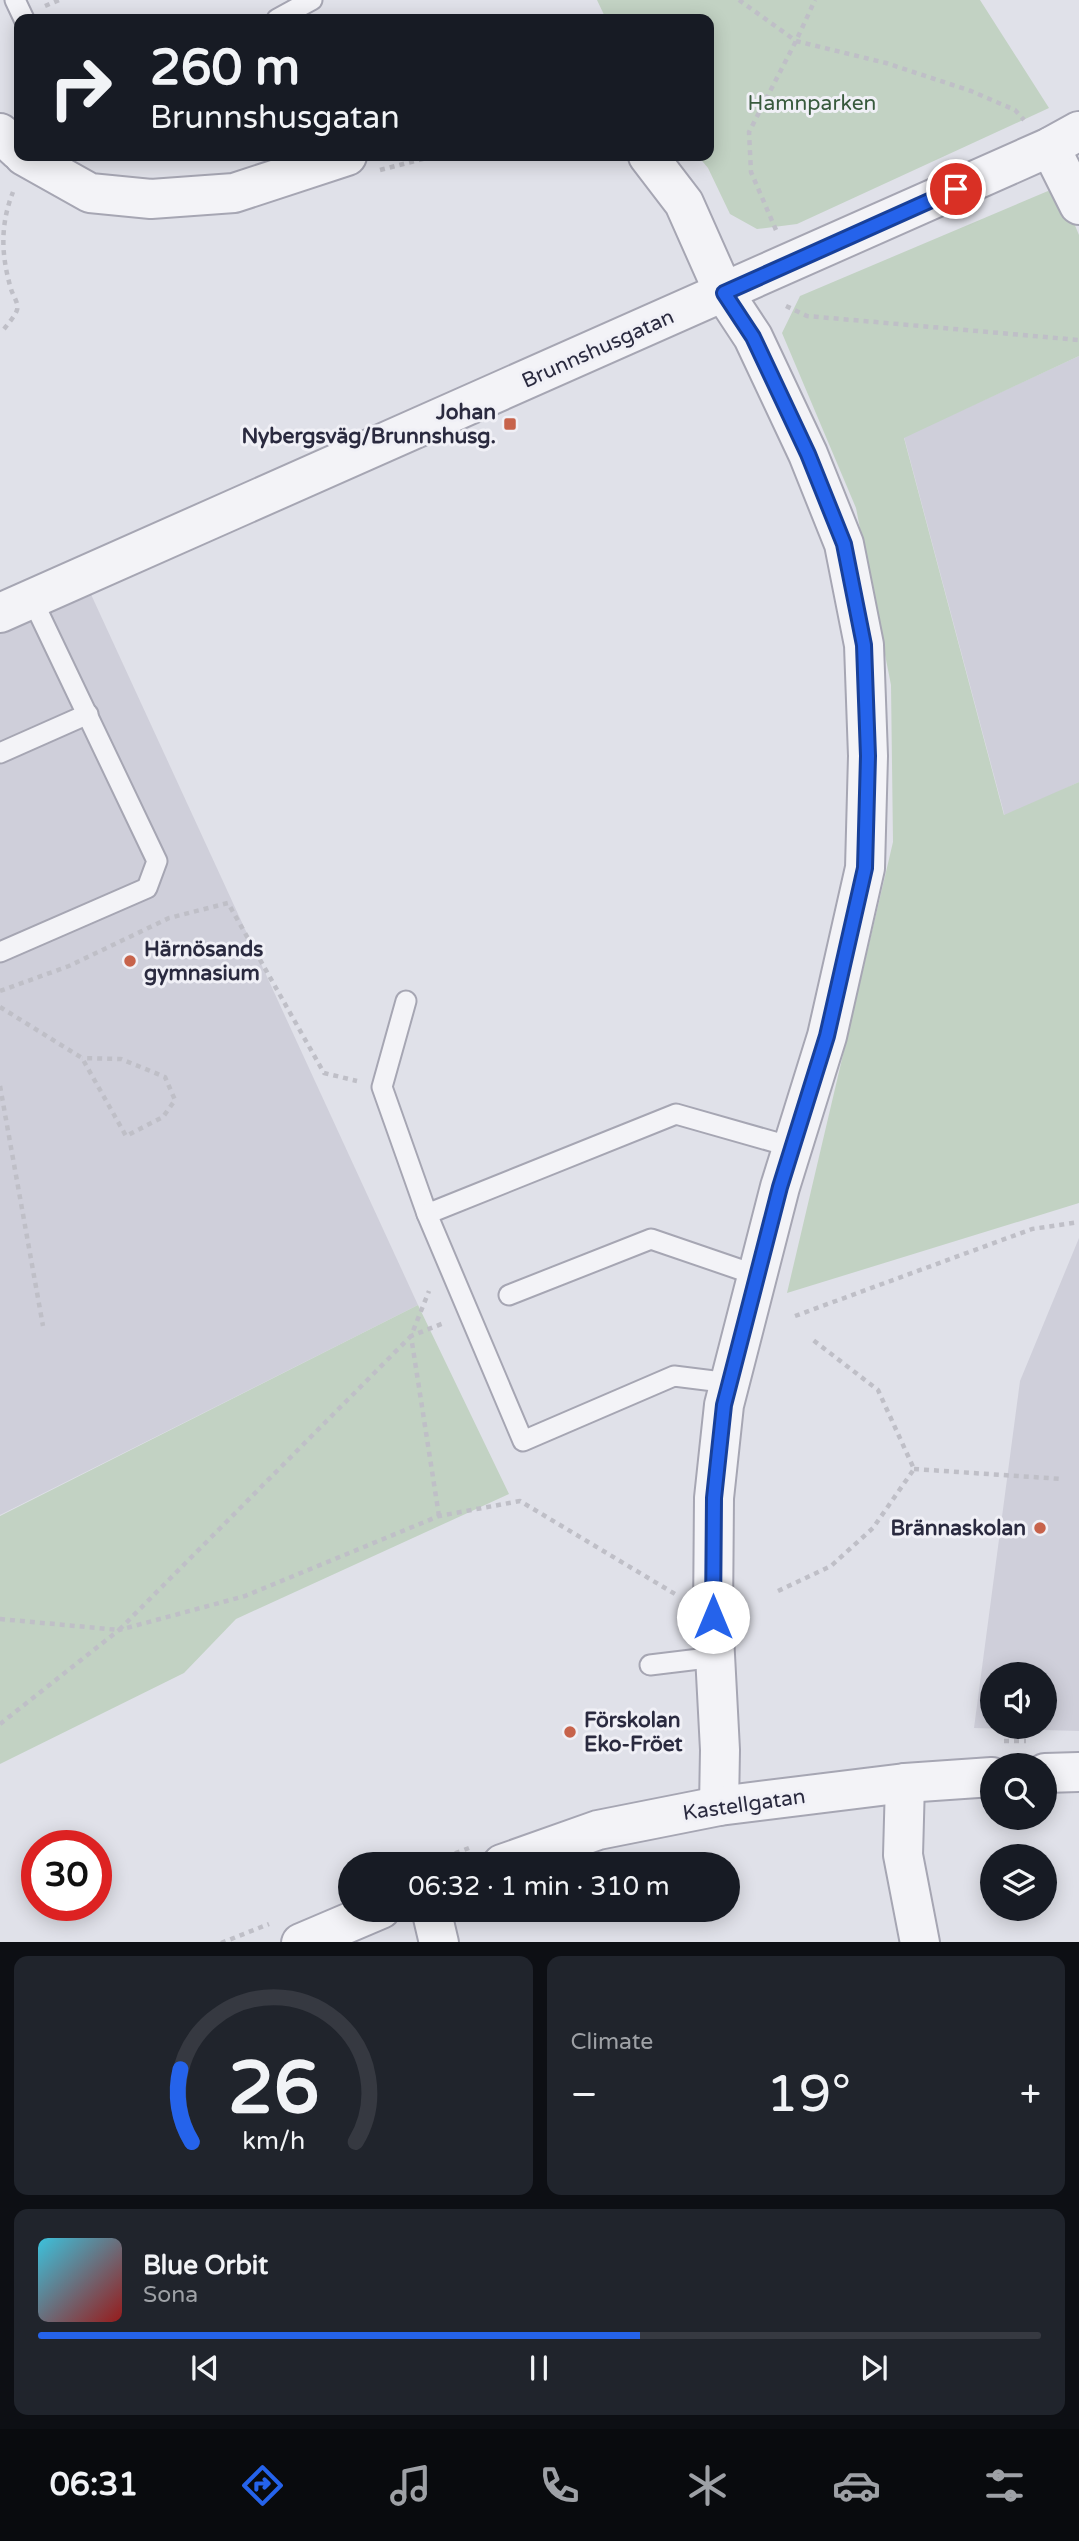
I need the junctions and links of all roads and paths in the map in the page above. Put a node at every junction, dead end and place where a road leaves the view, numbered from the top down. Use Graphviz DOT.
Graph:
graph roads {
  1 [pos="312,0"];
  2 [pos="739,0"];
  3 [pos="815,0"];
  4 [pos="286,14"];
  5 [pos="796,41"];
  6 [pos="0,133"];
  7 [pos="1065,139"];
  8 [pos="14,146"];
  9 [pos="22,161"];
  10 [pos="34,161"];
  11 [pos="332,161"];
  12 [pos="652,161"];
  13 [pos="1079,205"];
  14 [pos="791,263"];
  15 [pos="724,293"];
  16 [pos="775,301"];
  17 [pos="4,329"];
  18 [pos="1079,340"];
  19 [pos="16,606"];
  20 [pos="88,714"];
  21 [pos="0,753"];
  22 [pos="0,952"];
  23 [pos="0,991"];
  24 [pos="407,1001"];
  25 [pos="0,1007"];
  26 [pos="82,1058"];
  27 [pos="0,1086"];
  28 [pos="382,1087"];
  29 [pos="792,1147"];
  30 [pos="427,1214"];
  31 [pos="1079,1222"];
  32 [pos="444,1255"];
  33 [pos="756,1276"];
  34 [pos="509,1296"];
  35 [pos="795,1316"];
  36 [pos="43,1325"];
  37 [pos="411,1336"];
  38 [pos="813,1340"];
  39 [pos="730,1382"];
  40 [pos="914,1469"];
  41 [pos="1062,1479"];
  42 [pos="439,1516"];
  43 [pos="778,1591"];
  44 [pos="713,1617"];
  45 [pos="0,1619"];
  46 [pos="119,1630"];
  47 [pos="716,1657"];
  48 [pos="650,1665"];
  49 [pos="0,1724"];
  50 [pos="1079,1772"];
  51 [pos="1057,1773"];
  52 [pos="980,1778"];
  53 [pos="905,1783"];
  54 [pos="719,1806"];
  55 [pos="536,1852"];
  56 [pos="349,1922"];
  57 [pos="434,1922"];
  58 [pos="301,1942"];
  59 [pos="439,1942"];
  60 [pos="920,1942"];
  1 -- 4 [label="lane"];
  2 -- 5 [label="path"];
  3 -- 5 [label="path"];
  5 -- 7 [label="path"];
  5 -- 14 [label="path"];
  6 -- 8 [label="street"];
  7 -- 13 [label="street"];
  7 -- 14 [label="street, Brunnshusgatan"];
  9 -- 17 [label="path"];
  10 -- 11 [label="street"];
  12 -- 15 [label="street"];
  14 -- 15 [label="street, Brunnshusgatan"];
  15 -- 19 [label="street, Brunnshusgatan"];
  15 -- 29 [label="street"];
  16 -- 18 [label="path"];
  19 -- 20 [label="lane"];
  20 -- 21 [label="lane"];
  20 -- 22 [label="lane"];
  23 -- 28 [label="path"];
  24 -- 28 [label="lane"];
  25 -- 26 [label="path"];
  26 -- 26 [label="path"];
  27 -- 36 [label="path"];
  28 -- 30 [label="lane"];
  29 -- 30 [label="lane"];
  29 -- 33 [label="street"];
  30 -- 32 [label="lane"];
  31 -- 35 [label="path"];
  32 -- 37 [label="path"];
  32 -- 39 [label="lane"];
  33 -- 34 [label="lane"];
  33 -- 39 [label="street"];
  37 -- 42 [label="path"];
  37 -- 46 [label="path"];
  38 -- 40 [label="path"];
  39 -- 44 [label="street"];
  40 -- 41 [label="path"];
  40 -- 43 [label="path"];
  42 -- 44 [label="path"];
  42 -- 46 [label="path"];
  44 -- 47 [label="street"];
  45 -- 46 [label="path"];
  46 -- 49 [label="path"];
  47 -- 48 [label="lane"];
  47 -- 54 [label="street"];
  50 -- 51 [label="street"];
  52 -- 53 [label="street, Kastellgatan"];
  53 -- 54 [label="street, Kastellgatan"];
  53 -- 60 [label="street"];
  54 -- 55 [label="street, Kastellgatan"];
  56 -- 58 [label="street"];
  57 -- 59 [label="street"];
}
